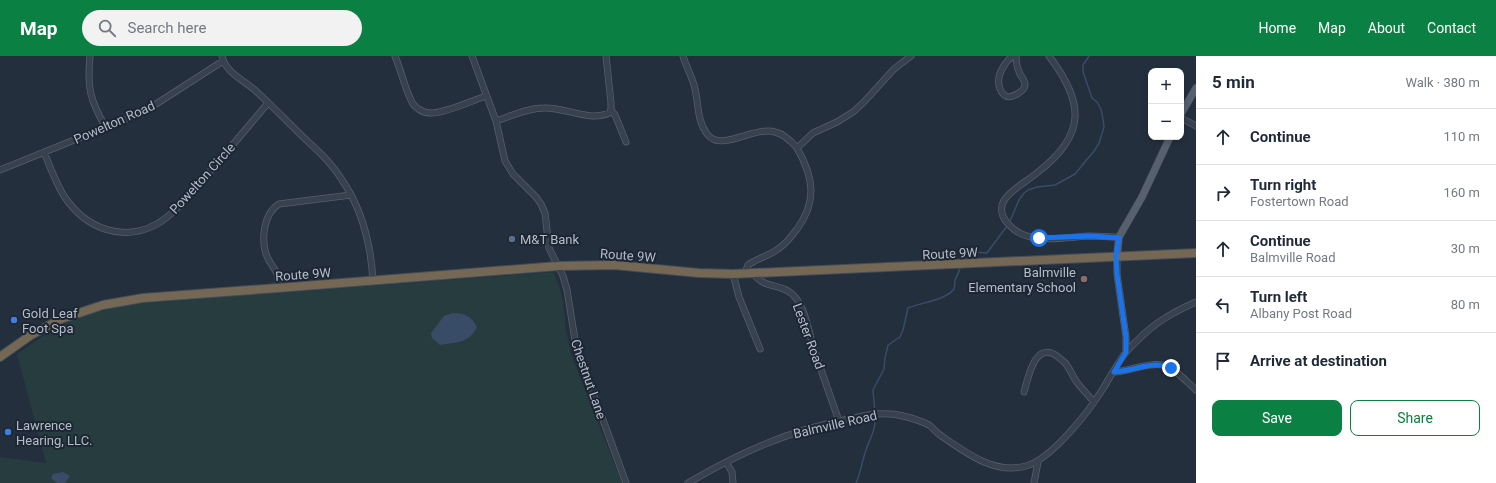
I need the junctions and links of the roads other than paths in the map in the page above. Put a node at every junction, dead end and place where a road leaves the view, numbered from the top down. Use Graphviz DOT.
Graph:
graph roads {
  1 [pos="90,56"];
  2 [pos="395,56"];
  3 [pos="472,56"];
  4 [pos="606,56"];
  5 [pos="683,56"];
  6 [pos="911,56"];
  7 [pos="1012,56"];
  8 [pos="1016,56"];
  9 [pos="1050,56"];
  10 [pos="222,59"];
  11 [pos="1196,88"];
  12 [pos="486,96"];
  13 [pos="268,103"];
  14 [pos="1184,109"];
  15 [pos="611,110"];
  16 [pos="1184,120"];
  17 [pos="496,121"];
  18 [pos="1196,126"];
  19 [pos="106,128"];
  20 [pos="1169,140"];
  21 [pos="626,142"];
  22 [pos="797,148"];
  23 [pos="44,152"];
  24 [pos="0,170"];
  25 [pos="351,195"];
  26 [pos="1119,238"];
  27 [pos="1196,253"];
  28 [pos="1116,256"];
  29 [pos="558,266"];
  30 [pos="733,274"];
  31 [pos="745,274"];
  32 [pos="754,274"];
  33 [pos="373,281"];
  34 [pos="278,288"];
  35 [pos="1196,302"];
  36 [pos="760,349"];
  37 [pos="1126,352"];
  38 [pos="0,357"];
  39 [pos="1114,372"];
  40 [pos="1196,390"];
  41 [pos="1024,392"];
  42 [pos="1094,402"];
  43 [pos="839,420"];
  44 [pos="726,462"];
  45 [pos="1038,462"];
  46 [pos="1036,476"];
  47 [pos="626,483"];
  48 [pos="688,483"];
  49 [pos="733,483"];
  50 [pos="1034,483"];
  51 [pos="1038,483"];
  1 -- 19 [label="street"];
  2 -- 12 [label="street"];
  3 -- 12 [label="street, Chestnut Lane"];
  4 -- 15 [label="street"];
  5 -- 22 [label="street"];
  6 -- 22 [label="street"];
  7 -- 8 [label="street"];
  9 -- 26 [label="street"];
  10 -- 13 [label="street"];
  10 -- 19 [label="street, Powelton Road"];
  11 -- 14 [label="main road"];
  12 -- 17 [label="street, Chestnut Lane"];
  13 -- 23 [label="street, Powelton Circle"];
  13 -- 25 [label="street"];
  15 -- 17 [label="street"];
  15 -- 21 [label="street"];
  16 -- 18 [label="street"];
  17 -- 29 [label="street, Chestnut Lane"];
  19 -- 23 [label="street, Powelton Road"];
  20 -- 26 [label="main road"];
  22 -- 31 [label="street"];
  23 -- 24 [label="street, Powelton Road"];
  25 -- 33 [label="street"];
  25 -- 34 [label="street"];
  26 -- 28 [label="main road"];
  27 -- 28 [label="highway, Route 9W"];
  28 -- 32 [label="highway, Route 9W"];
  28 -- 37 [label="street"];
  29 -- 30 [label="highway, Route 9W"];
  29 -- 33 [label="highway, Route 9W"];
  29 -- 47 [label="street, Chestnut Lane"];
  30 -- 31 [label="highway, Route 9W"];
  30 -- 36 [label="street"];
  31 -- 32 [label="highway, Route 9W"];
  32 -- 43 [label="street, Lester Road"];
  33 -- 34 [label="highway, Route 9W"];
  34 -- 38 [label="highway, Route 9W"];
  35 -- 37 [label="street, Balmville Road"];
  37 -- 39 [label="street, Balmville Road"];
  39 -- 40 [label="street"];
  39 -- 42 [label="street, Balmville Road"];
  41 -- 42 [label="street"];
  42 -- 45 [label="street, Balmville Road"];
  43 -- 44 [label="street, Balmville Road"];
  43 -- 45 [label="street, Balmville Road"];
  44 -- 48 [label="street, Balmville Road"];
  44 -- 49 [label="street"];
  45 -- 46 [label="street"];
  46 -- 50 [label="street"];
  46 -- 51 [label="street"];
}
